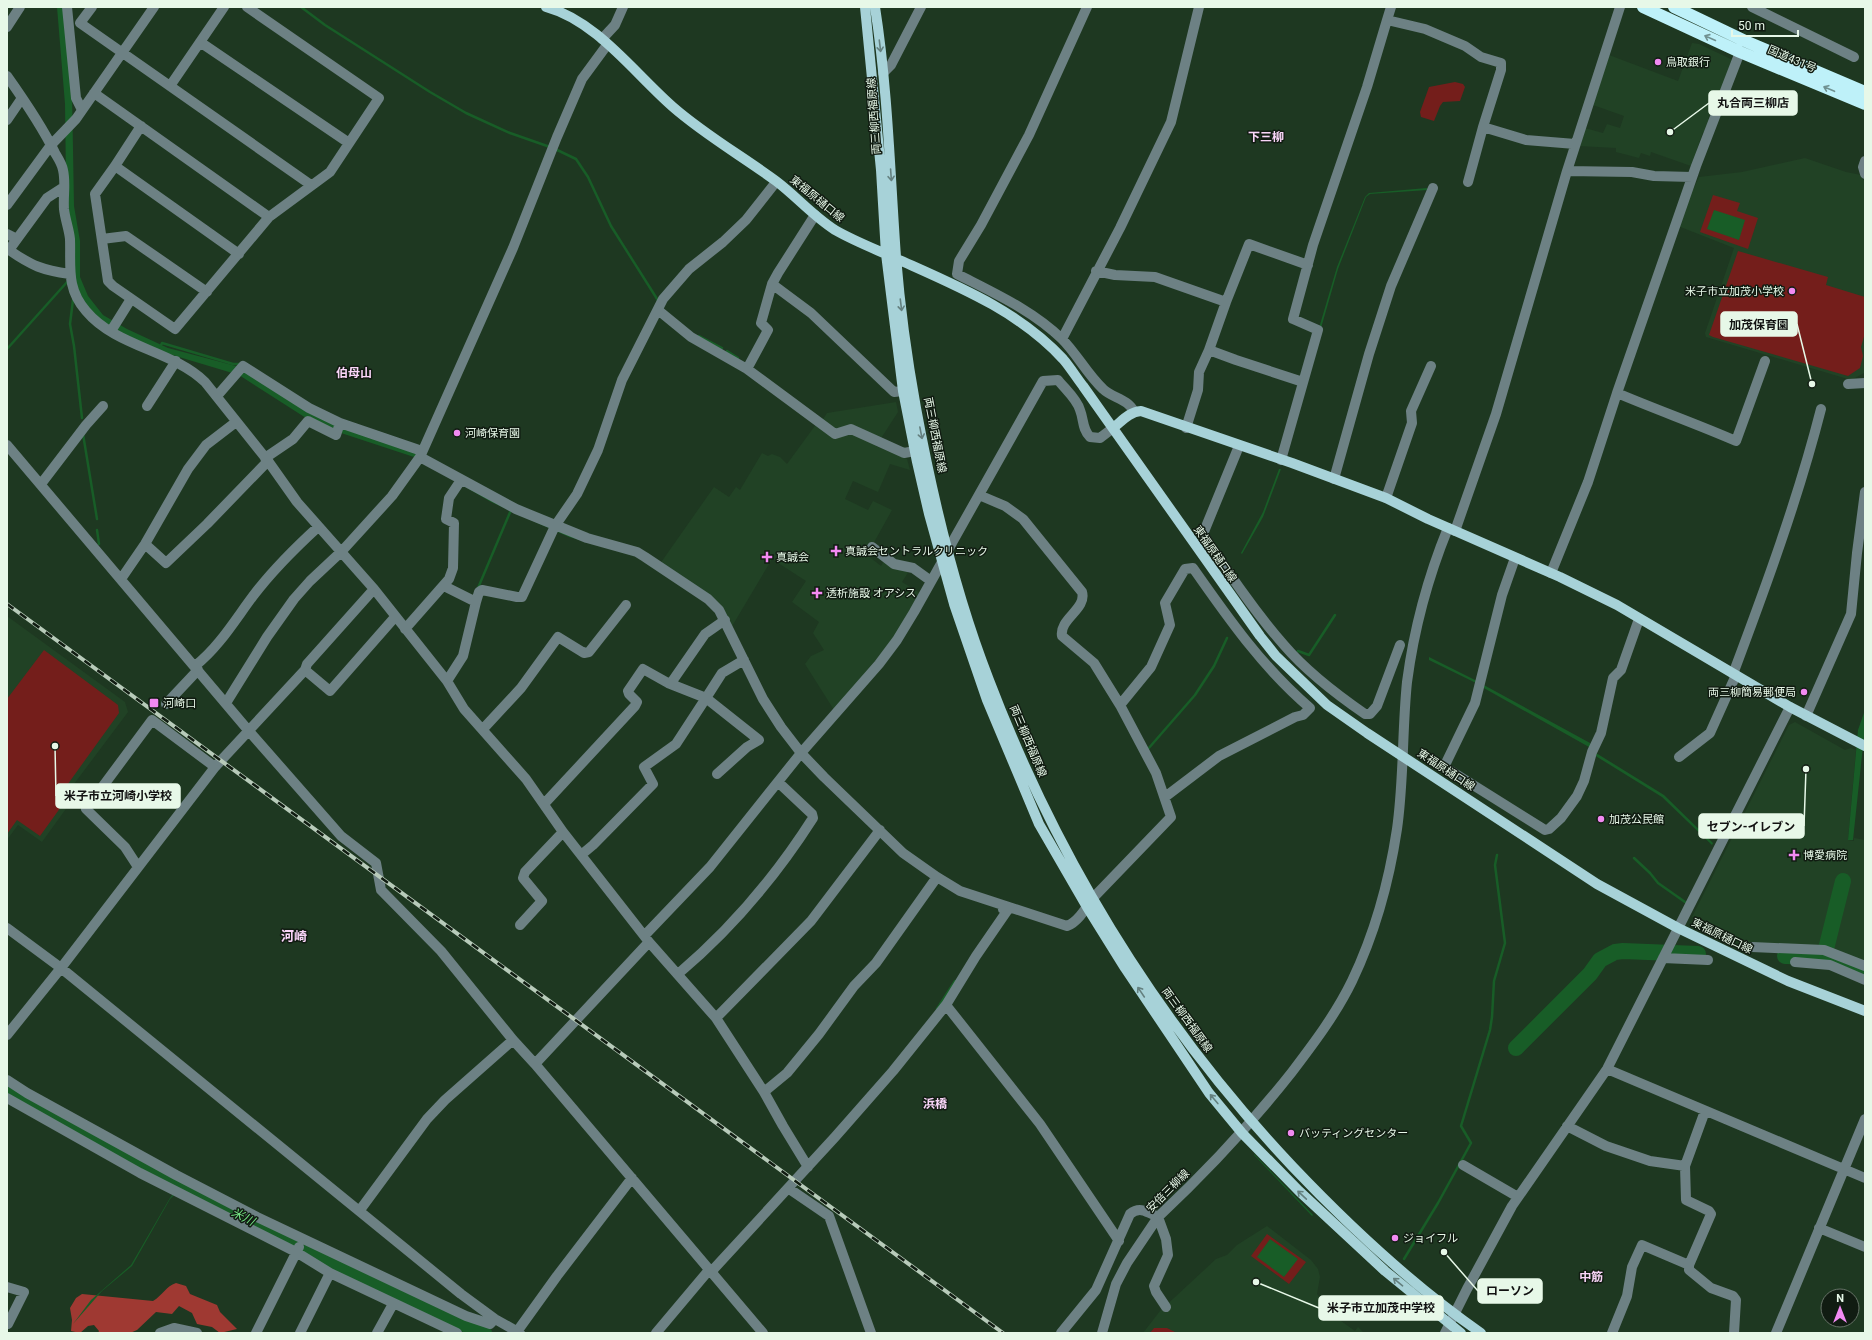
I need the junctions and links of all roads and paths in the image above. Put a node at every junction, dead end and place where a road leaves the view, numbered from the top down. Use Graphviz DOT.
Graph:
graph roads {
  1 [pos="20,7"];
  2 [pos="67,7"];
  3 [pos="92,7"];
  4 [pos="154,7"];
  5 [pos="224,7"];
  6 [pos="247,7"];
  7 [pos="546,7"];
  8 [pos="624,7"];
  9 [pos="865,7"];
  10 [pos="875,7"];
  11 [pos="921,7"];
  12 [pos="1087,7"];
  13 [pos="1200,7"];
  14 [pos="1391,7"];
  15 [pos="1620,7"];
  16 [pos="1643,7"];
  17 [pos="1674,7"];
  18 [pos="1752,7"];
  19 [pos="1387,20"];
  20 [pos="7,27"];
  21 [pos="200,42"];
  22 [pos="604,42"];
  23 [pos="1740,52"];
  24 [pos="121,53"];
  25 [pos="1854,56"];
  26 [pos="883,73"];
  27 [pos="7,76"];
  28 [pos="170,86"];
  29 [pos="1865,92"];
  30 [pos="94,93"];
  31 [pos="22,98"];
  32 [pos="1865,104"];
  33 [pos="82,110"];
  34 [pos="7,120"];
  35 [pos="141,126"];
  36 [pos="1483,127"];
  37 [pos="348,144"];
  38 [pos="1575,144"];
  39 [pos="51,145"];
  40 [pos="1865,161"];
  41 [pos="115,166"];
  42 [pos="1567,172"];
  43 [pos="1865,174"];
  44 [pos="1692,177"];
  45 [pos="776,182"];
  46 [pos="1468,182"];
  47 [pos="311,185"];
  48 [pos="64,188"];
  49 [pos="1433,188"];
  50 [pos="7,205"];
  51 [pos="815,215"];
  52 [pos="269,217"];
  53 [pos="7,234"];
  54 [pos="17,239"];
  55 [pos="102,239"];
  56 [pos="8,251"];
  57 [pos="239,254"];
  58 [pos="886,254"];
  59 [pos="897,259"];
  60 [pos="1308,265"];
  61 [pos="1096,271"];
  62 [pos="70,274"];
  63 [pos="772,284"];
  64 [pos="207,292"];
  65 [pos="131,299"];
  66 [pos="1226,302"];
  67 [pos="658,310"];
  68 [pos="111,331"];
  69 [pos="1062,339"];
  70 [pos="1209,350"];
  71 [pos="176,361"];
  72 [pos="1765,361"];
  73 [pos="1432,366"];
  74 [pos="747,369"];
  75 [pos="1303,382"];
  76 [pos="1865,383"];
  77 [pos="1848,384"];
  78 [pos="903,391"];
  79 [pos="1617,393"];
  80 [pos="217,396"];
  81 [pos="103,406"];
  82 [pos="147,406"];
  83 [pos="1821,409"];
  84 [pos="1134,412"];
  85 [pos="236,422"];
  86 [pos="339,427"];
  87 [pos="1113,428"];
  88 [pos="1186,428"];
  89 [pos="7,445"];
  90 [pos="1239,446"];
  91 [pos="914,451"];
  92 [pos="421,454"];
  93 [pos="266,460"];
  94 [pos="1281,460"];
  95 [pos="1334,479"];
  96 [pos="461,480"];
  97 [pos="41,484"];
  98 [pos="1865,492"];
  99 [pos="979,495"];
  100 [pos="1386,498"];
  101 [pos="555,526"];
  102 [pos="318,527"];
  103 [pos="1452,530"];
  104 [pos="145,544"];
  105 [pos="872,547"];
  106 [pos="948,550"];
  107 [pos="342,552"];
  108 [pos="1515,558"];
  109 [pos="942,562"];
  110 [pos="1551,573"];
  111 [pos="121,579"];
  112 [pos="931,582"];
  113 [pos="444,586"];
  114 [pos="374,589"];
  115 [pos="476,602"];
  116 [pos="626,605"];
  117 [pos="395,617"];
  118 [pos="1639,619"];
  119 [pos="725,620"];
  120 [pos="1270,628"];
  121 [pos="405,629"];
  122 [pos="1260,636"];
  123 [pos="1248,645"];
  124 [pos="1400,645"];
  125 [pos="744,660"];
  126 [pos="197,668"];
  127 [pos="305,670"];
  128 [pos="1735,674"];
  129 [pos="447,681"];
  130 [pos="671,683"];
  131 [pos="706,698"];
  132 [pos="226,703"];
  133 [pos="166,704"];
  134 [pos="1120,705"];
  135 [pos="1790,708"];
  136 [pos="1806,716"];
  137 [pos="483,729"];
  138 [pos="248,730"];
  139 [pos="1865,746"];
  140 [pos="801,753"];
  141 [pos="1403,757"];
  142 [pos="1679,757"];
  143 [pos="214,767"];
  144 [pos="717,774"];
  145 [pos="778,782"];
  146 [pos="1164,797"];
  147 [pos="544,804"];
  148 [pos="1520,815"];
  149 [pos="1512,828"];
  150 [pos="880,830"];
  151 [pos="563,832"];
  152 [pos="581,855"];
  153 [pos="138,868"];
  154 [pos="937,877"];
  155 [pos="1089,903"];
  156 [pos="1004,906"];
  157 [pos="520,925"];
  158 [pos="7,928"];
  159 [pos="1678,928"];
  160 [pos="647,938"];
  161 [pos="1752,947"];
  162 [pos="1665,954"];
  163 [pos="1708,960"];
  164 [pos="1795,962"];
  165 [pos="1865,966"];
  166 [pos="62,968"];
  167 [pos="678,974"];
  168 [pos="1865,980"];
  169 [pos="946,1005"];
  170 [pos="1865,1011"];
  171 [pos="716,1018"];
  172 [pos="7,1035"];
  173 [pos="513,1040"];
  174 [pos="535,1064"];
  175 [pos="1607,1069"];
  176 [pos="7,1080"];
  177 [pos="764,1092"];
  178 [pos="7,1098"];
  179 [pos="1705,1111"];
  180 [pos="1865,1119"];
  181 [pos="1252,1122"];
  182 [pos="1567,1126"];
  183 [pos="1242,1132"];
  184 [pos="1463,1165"];
  185 [pos="1685,1166"];
  186 [pos="808,1167"];
  187 [pos="1844,1170"];
  188 [pos="632,1178"];
  189 [pos="1865,1178"];
  190 [pos="788,1188"];
  191 [pos="1518,1197"];
  192 [pos="360,1210"];
  193 [pos="1158,1217"];
  194 [pos="1818,1228"];
  195 [pos="303,1240"];
  196 [pos="1119,1241"];
  197 [pos="1865,1247"];
  198 [pos="296,1252"];
  199 [pos="1689,1265"];
  200 [pos="710,1271"];
  201 [pos="330,1273"];
  202 [pos="7,1287"];
  203 [pos="393,1304"];
  204 [pos="1166,1306"];
  205 [pos="1455,1315"];
  206 [pos="495,1319"];
  207 [pos="7,1324"];
  208 [pos="1448,1329"];
  209 [pos="518,1332"];
  210 [pos="160,1333"];
  211 [pos="198,1333"];
  212 [pos="254,1333"];
  213 [pos="300,1333"];
  214 [pos="376,1333"];
  215 [pos="457,1333"];
  216 [pos="656,1333"];
  217 [pos="763,1333"];
  218 [pos="870,1333"];
  219 [pos="1061,1333"];
  220 [pos="1102,1333"];
  221 [pos="1461,1333"];
  222 [pos="1481,1333"];
  223 [pos="1612,1333"];
  224 [pos="1734,1333"];
  225 [pos="1776,1333"];
  1 -- 20 [label="street"];
  2 -- 33 [label="street"];
  3 -- 24 [label="street"];
  4 -- 24 [label="street"];
  5 -- 21 [label="street"];
  6 -- 37 [label="street"];
  7 -- 22 [label="main road, 東福原樋口線"];
  8 -- 22 [label="street"];
  9 -- 58 [label="main road, 両三柳西福原線"];
  10 -- 26 [label="main road, 両三柳西福原線, one-way"];
  11 -- 26 [label="street"];
  12 -- 69 [label="street"];
  13 -- 61 [label="street"];
  14 -- 19 [label="street"];
  15 -- 38 [label="street, 安倍三柳線"];
  23 -- 16 [label="highway, 国道431号, one-way"];
  17 -- 29 [label="highway, 国道431号"];
  18 -- 25 [label="street"];
  19 -- 36 [label="street"];
  19 -- 60 [label="street"];
  21 -- 28 [label="street"];
  21 -- 37 [label="street"];
  22 -- 45 [label="main road, 東福原樋口線"];
  22 -- 92 [label="street"];
  32 -- 23 [label="highway, 国道431号, one-way"];
  23 -- 44 [label="street"];
  24 -- 28 [label="street"];
  24 -- 30 [label="street"];
  26 -- 59 [label="main road, 両三柳西福原線, one-way"];
  27 -- 31 [label="street"];
  28 -- 47 [label="street"];
  30 -- 33 [label="street"];
  30 -- 35 [label="street"];
  31 -- 34 [label="street"];
  31 -- 39 [label="street"];
  33 -- 39 [label="street"];
  35 -- 41 [label="street"];
  35 -- 52 [label="street"];
  36 -- 38 [label="street"];
  36 -- 46 [label="street"];
  37 -- 47 [label="street"];
  38 -- 42 [label="street, 安倍三柳線"];
  39 -- 48 [label="street"];
  39 -- 50 [label="street"];
  40 -- 43 [label="street"];
  41 -- 55 [label="street"];
  41 -- 57 [label="street"];
  42 -- 44 [label="street"];
  42 -- 103 [label="street, 安倍三柳線"];
  44 -- 79 [label="street"];
  45 -- 51 [label="main road, 東福原樋口線"];
  45 -- 67 [label="street"];
  47 -- 52 [label="street"];
  48 -- 54 [label="street"];
  48 -- 62 [label="street"];
  49 -- 95 [label="street"];
  51 -- 58 [label="main road, 東福原樋口線"];
  51 -- 63 [label="street"];
  52 -- 57 [label="street"];
  53 -- 54 [label="street"];
  54 -- 56 [label="street"];
  55 -- 64 [label="street"];
  55 -- 65 [label="street"];
  56 -- 62 [label="street"];
  57 -- 64 [label="street"];
  58 -- 59 [label="main road, 東福原樋口線"];
  58 -- 78 [label="main road, 両三柳西福原線"];
  59 -- 87 [label="main road, 東福原樋口線"];
  59 -- 106 [label="main road, 両三柳西福原線, one-way"];
  60 -- 66 [label="street"];
  60 -- 75 [label="street"];
  61 -- 66 [label="street"];
  61 -- 69 [label="street"];
  62 -- 68 [label="street"];
  63 -- 74 [label="street"];
  63 -- 78 [label="street"];
  64 -- 65 [label="street"];
  65 -- 68 [label="street"];
  66 -- 70 [label="street"];
  67 -- 74 [label="street"];
  67 -- 101 [label="street"];
  68 -- 71 [label="street"];
  69 -- 84 [label="street"];
  70 -- 75 [label="street"];
  70 -- 88 [label="street"];
  71 -- 80 [label="street"];
  71 -- 82 [label="street"];
  72 -- 79 [label="street"];
  73 -- 100 [label="street"];
  74 -- 91 [label="street"];
  75 -- 94 [label="street"];
  76 -- 77 [label="street"];
  78 -- 91 [label="main road, 両三柳西福原線"];
  79 -- 110 [label="street"];
  80 -- 85 [label="street"];
  80 -- 86 [label="street"];
  81 -- 97 [label="street"];
  83 -- 128 [label="street"];
  84 -- 87 [label="main road"];
  84 -- 88 [label="main road"];
  85 -- 93 [label="street"];
  85 -- 104 [label="street"];
  86 -- 92 [label="street"];
  86 -- 93 [label="street"];
  87 -- 99 [label="street"];
  87 -- 122 [label="main road, 東福原樋口線"];
  88 -- 90 [label="main road"];
  89 -- 97 [label="street"];
  90 -- 94 [label="main road"];
  90 -- 120 [label="street"];
  91 -- 109 [label="main road, 両三柳西福原線"];
  92 -- 96 [label="street"];
  92 -- 107 [label="street"];
  93 -- 102 [label="street"];
  93 -- 104 [label="street"];
  94 -- 95 [label="main road"];
  95 -- 100 [label="main road"];
  96 -- 101 [label="street"];
  96 -- 113 [label="street"];
  97 -- 111 [label="street"];
  98 -- 136 [label="street"];
  99 -- 106 [label="street"];
  99 -- 134 [label="street"];
  100 -- 103 [label="main road"];
  101 -- 115 [label="street"];
  101 -- 119 [label="street"];
  102 -- 107 [label="street"];
  102 -- 126 [label="street"];
  103 -- 108 [label="main road"];
  103 -- 141 [label="street, 安倍三柳線"];
  104 -- 111 [label="street"];
  105 -- 112 [label="street"];
  106 -- 109 [label="street"];
  106 -- 155 [label="main road, 両三柳西福原線"];
  107 -- 114 [label="street"];
  107 -- 132 [label="street"];
  108 -- 110 [label="main road"];
  108 -- 148 [label="street"];
  109 -- 112 [label="street"];
  109 -- 155 [label="main road, 両三柳西福原線"];
  110 -- 118 [label="main road"];
  111 -- 126 [label="street"];
  112 -- 140 [label="street"];
  113 -- 115 [label="street"];
  113 -- 121 [label="street"];
  114 -- 117 [label="street"];
  114 -- 127 [label="street"];
  115 -- 129 [label="street"];
  116 -- 137 [label="street"];
  117 -- 121 [label="street"];
  117 -- 127 [label="street"];
  118 -- 128 [label="main road"];
  118 -- 148 [label="street"];
  119 -- 125 [label="street"];
  119 -- 130 [label="street"];
  120 -- 122 [label="street"];
  120 -- 124 [label="street"];
  121 -- 129 [label="street"];
  122 -- 123 [label="street"];
  122 -- 141 [label="main road, 東福原樋口線"];
  123 -- 134 [label="street"];
  123 -- 146 [label="street"];
  125 -- 131 [label="street"];
  125 -- 140 [label="street"];
  126 -- 132 [label="street"];
  126 -- 133 [label="street"];
  127 -- 138 [label="street"];
  128 -- 135 [label="main road"];
  128 -- 142 [label="street"];
  129 -- 137 [label="street"];
  130 -- 131 [label="street"];
  130 -- 147 [label="street"];
  131 -- 144 [label="street"];
  131 -- 152 [label="street"];
  132 -- 138 [label="street"];
  134 -- 146 [label="street"];
  135 -- 136 [label="main road"];
  135 -- 159 [label="street"];
  136 -- 139 [label="main road"];
  137 -- 147 [label="street"];
  138 -- 143 [label="street"];
  138 -- 173 [label="street"];
  140 -- 145 [label="street"];
  140 -- 150 [label="street"];
  141 -- 149 [label="main road, 東福原樋口線"];
  141 -- 181 [label="street, 安倍三柳線"];
  143 -- 153 [label="street"];
  143 -- 153 [label="street"];
  145 -- 160 [label="street"];
  145 -- 167 [label="street"];
  146 -- 155 [label="street"];
  147 -- 151 [label="street"];
  148 -- 149 [label="street"];
  149 -- 159 [label="main road, 東福原樋口線"];
  150 -- 154 [label="street"];
  150 -- 171 [label="street"];
  151 -- 152 [label="street"];
  151 -- 157 [label="street"];
  152 -- 160 [label="street"];
  153 -- 166 [label="street"];
  154 -- 156 [label="street"];
  154 -- 177 [label="street"];
  155 -- 156 [label="street"];
  155 -- 181 [label="main road, 両三柳西福原線"];
  183 -- 155 [label="main road, 両三柳西福原線, one-way"];
  156 -- 169 [label="street"];
  158 -- 166 [label="street"];
  159 -- 162 [label="street"];
  159 -- 170 [label="main road, 東福原樋口線"];
  160 -- 167 [label="street"];
  160 -- 174 [label="street"];
  161 -- 165 [label="street"];
  162 -- 163 [label="street"];
  162 -- 175 [label="street"];
  164 -- 168 [label="street"];
  166 -- 172 [label="street"];
  166 -- 192 [label="street"];
  167 -- 171 [label="street"];
  169 -- 186 [label="street"];
  169 -- 196 [label="street"];
  171 -- 177 [label="street"];
  173 -- 174 [label="street"];
  173 -- 192 [label="street"];
  174 -- 188 [label="street"];
  175 -- 179 [label="street"];
  175 -- 182 [label="street"];
  176 -- 195 [label="street"];
  177 -- 186 [label="street"];
  178 -- 198 [label="street"];
  179 -- 185 [label="street"];
  179 -- 187 [label="street"];
  180 -- 187 [label="street"];
  181 -- 183 [label="street, 安倍三柳線"];
  181 -- 205 [label="main road, 両三柳西福原線"];
  182 -- 185 [label="street"];
  182 -- 191 [label="street"];
  183 -- 193 [label="street, 安倍三柳線"];
  208 -- 183 [label="main road, 両三柳西福原線, one-way"];
  184 -- 191 [label="street"];
  185 -- 199 [label="street"];
  186 -- 190 [label="street"];
  187 -- 189 [label="street"];
  187 -- 194 [label="street"];
  188 -- 200 [label="street"];
  188 -- 209 [label="street"];
  190 -- 200 [label="street"];
  190 -- 218 [label="street"];
  191 -- 205 [label="street"];
  192 -- 206 [label="street"];
  193 -- 196 [label="street"];
  193 -- 204 [label="street"];
  193 -- 220 [label="street, 安倍三柳線"];
  194 -- 197 [label="street"];
  194 -- 225 [label="street"];
  195 -- 198 [label="street"];
  195 -- 206 [label="street"];
  196 -- 219 [label="street"];
  198 -- 201 [label="street"];
  198 -- 212 [label="street"];
  199 -- 223 [label="street"];
  199 -- 224 [label="street"];
  200 -- 216 [label="street"];
  200 -- 217 [label="street"];
  201 -- 203 [label="street"];
  201 -- 213 [label="street"];
  202 -- 207 [label="street"];
  203 -- 214 [label="street"];
  203 -- 215 [label="street"];
  205 -- 208 [label="street"];
  205 -- 222 [label="main road, 両三柳西福原線"];
  206 -- 209 [label="street"];
  208 -- 221 [label="main road, 両三柳西福原線"];
  210 -- 211 [label="street"];
}
